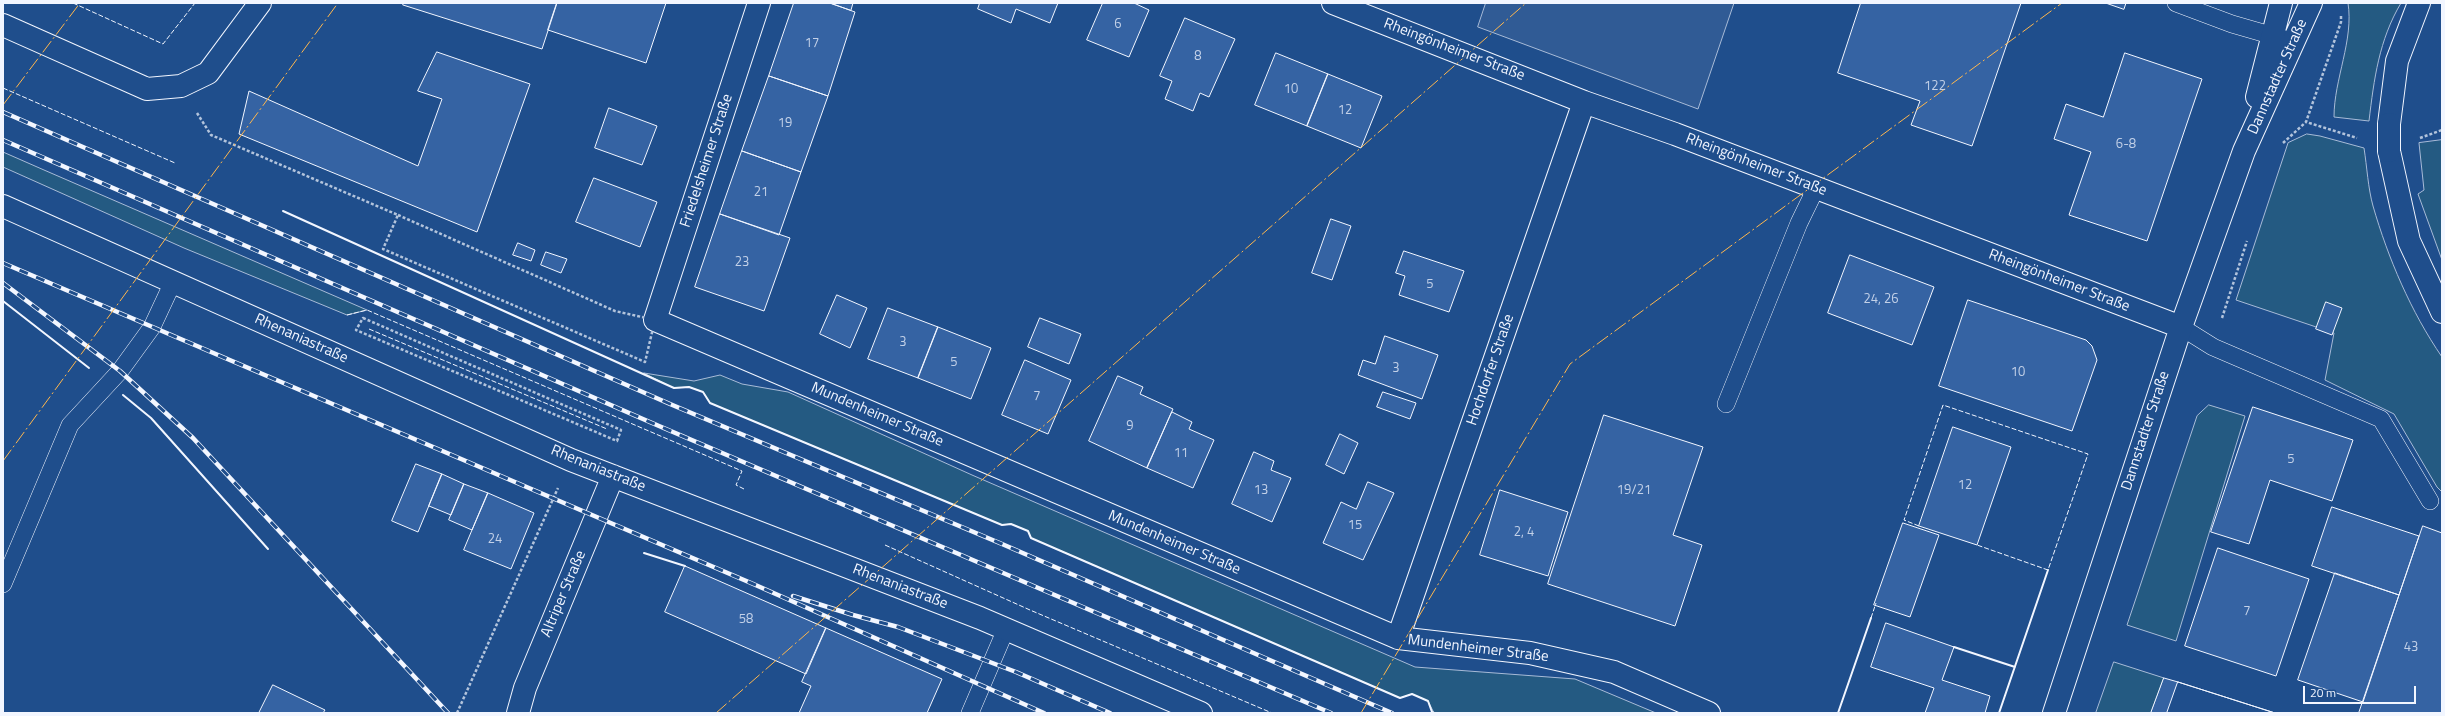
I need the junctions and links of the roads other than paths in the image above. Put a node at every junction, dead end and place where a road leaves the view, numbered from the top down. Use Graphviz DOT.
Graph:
graph roads {
  1 [pos="260,3"];
  2 [pos="759,3"];
  3 [pos="1333,3"];
  4 [pos="2176,3"];
  5 [pos="2281,3"];
  6 [pos="2311,3"];
  7 [pos="2419,3"];
  8 [pos="3,25"];
  9 [pos="2273,36"];
  10 [pos="2294,42"];
  11 [pos="1584,102"];
  12 [pos="2244,151"];
  13 [pos="1816,188"];
  14 [pos="3,206"];
  15 [pos="173,282"];
  16 [pos="2442,312"];
  17 [pos="655,320"];
  18 [pos="2181,327"];
  19 [pos="1726,404"];
  20 [pos="613,476"];
  21 [pos="2430,501"];
  22 [pos="3,584"];
  23 [pos="1006,629"];
  24 [pos="1398,638"];
  25 [pos="518,713"];
  26 [pos="970,713"];
  27 [pos="1201,713"];
  28 [pos="1709,713"];
  29 [pos="2054,713"];
  1 -- 8 [label="main road"];
  2 -- 17 [label="main road, Friedelsheimer Straße"];
  3 -- 11 [label="main road, Rheingönheimer Straße"];
  4 -- 9 [label="lane"];
  5 -- 9 [label="main road, Dannstadter Straße"];
  6 -- 10 [label="main road, Dannstadter Straße"];
  7 -- 16 [label="main road, bridge"];
  9 -- 10 [label="lane"];
  9 -- 12 [label="main road, Dannstadter Straße"];
  10 -- 12 [label="main road, Dannstadter Straße"];
  11 -- 13 [label="main road, Rheingönheimer Straße"];
  11 -- 24 [label="main road, Hochdorfer Straße"];
  12 -- 18 [label="main road, Dannstadter Straße"];
  13 -- 18 [label="main road, Rheingönheimer Straße"];
  13 -- 19 [label="lane"];
  14 -- 15 [label="main road, Rhenaniastraße"];
  15 -- 20 [label="main road, Rhenaniastraße"];
  15 -- 22 [label="lane"];
  17 -- 24 [label="main road, Mundenheimer Straße"];
  18 -- 21 [label="lane"];
  18 -- 29 [label="main road, Dannstadter Straße"];
  20 -- 23 [label="main road, Rhenaniastraße"];
  20 -- 25 [label="main road, Altriper Straße"];
  23 -- 26 [label="lane"];
  23 -- 27 [label="main road, Rhenaniastraße"];
  24 -- 28 [label="main road, Mundenheimer Straße"];
}
